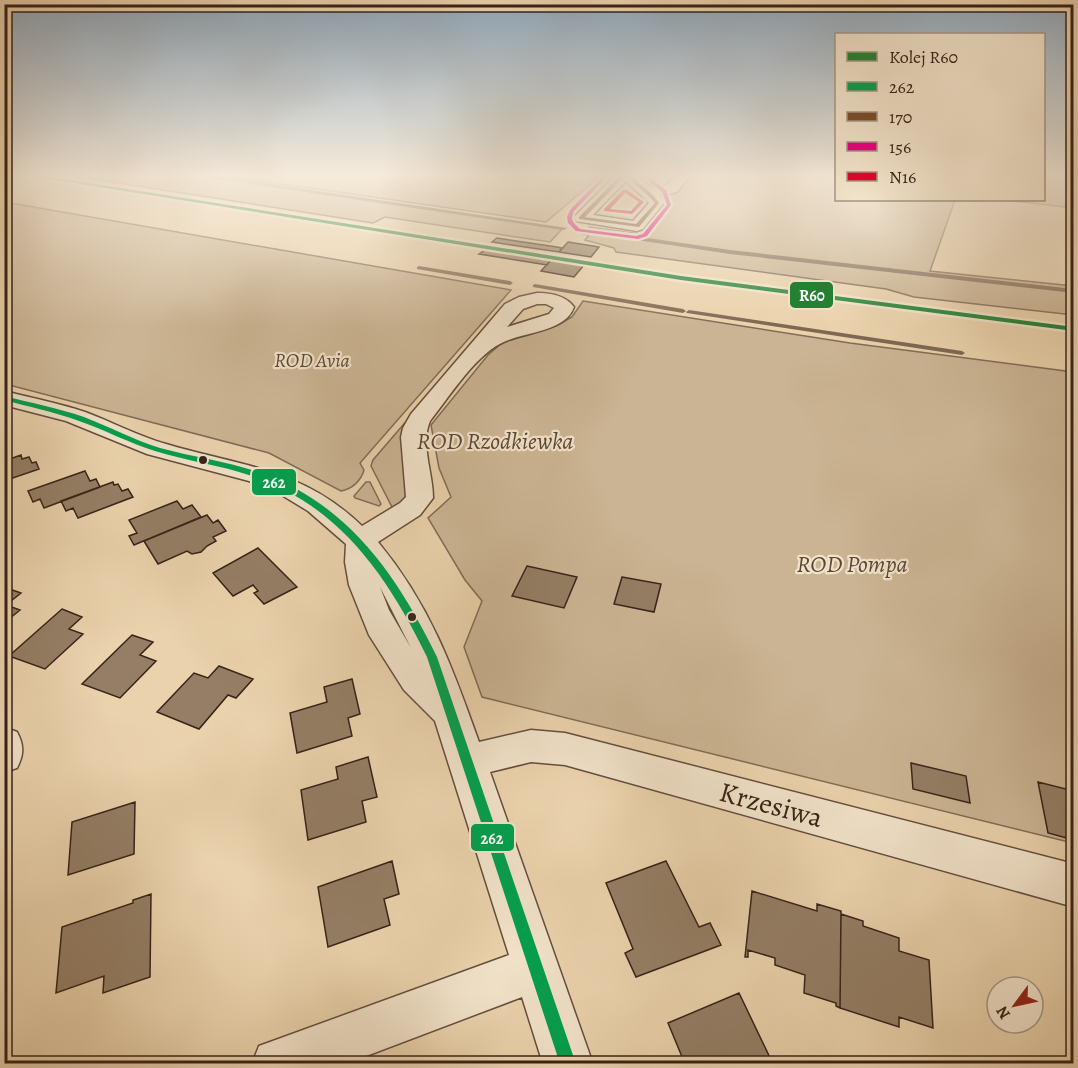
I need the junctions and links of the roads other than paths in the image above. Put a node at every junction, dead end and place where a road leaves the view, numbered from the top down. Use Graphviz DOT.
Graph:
graph roads {
  1 [pos="479,348"];
  2 [pos="4,398"];
  3 [pos="361,540"];
  4 [pos="4,743"];
  5 [pos="4,756"];
  6 [pos="468,761"];
  7 [pos="1074,886"];
  8 [pos="536,968"];
  9 [pos="277,1064"];
  10 [pos="568,1064"];
  1 -- 3 [label="street"];
  2 -- 3 [label="street"];
  3 -- 6 [label="street"];
  4 -- 5 [label="street"];
  6 -- 7 [label="street, Krzesiwa"];
  6 -- 8 [label="street"];
  8 -- 9 [label="street"];
  8 -- 10 [label="street"];
}
